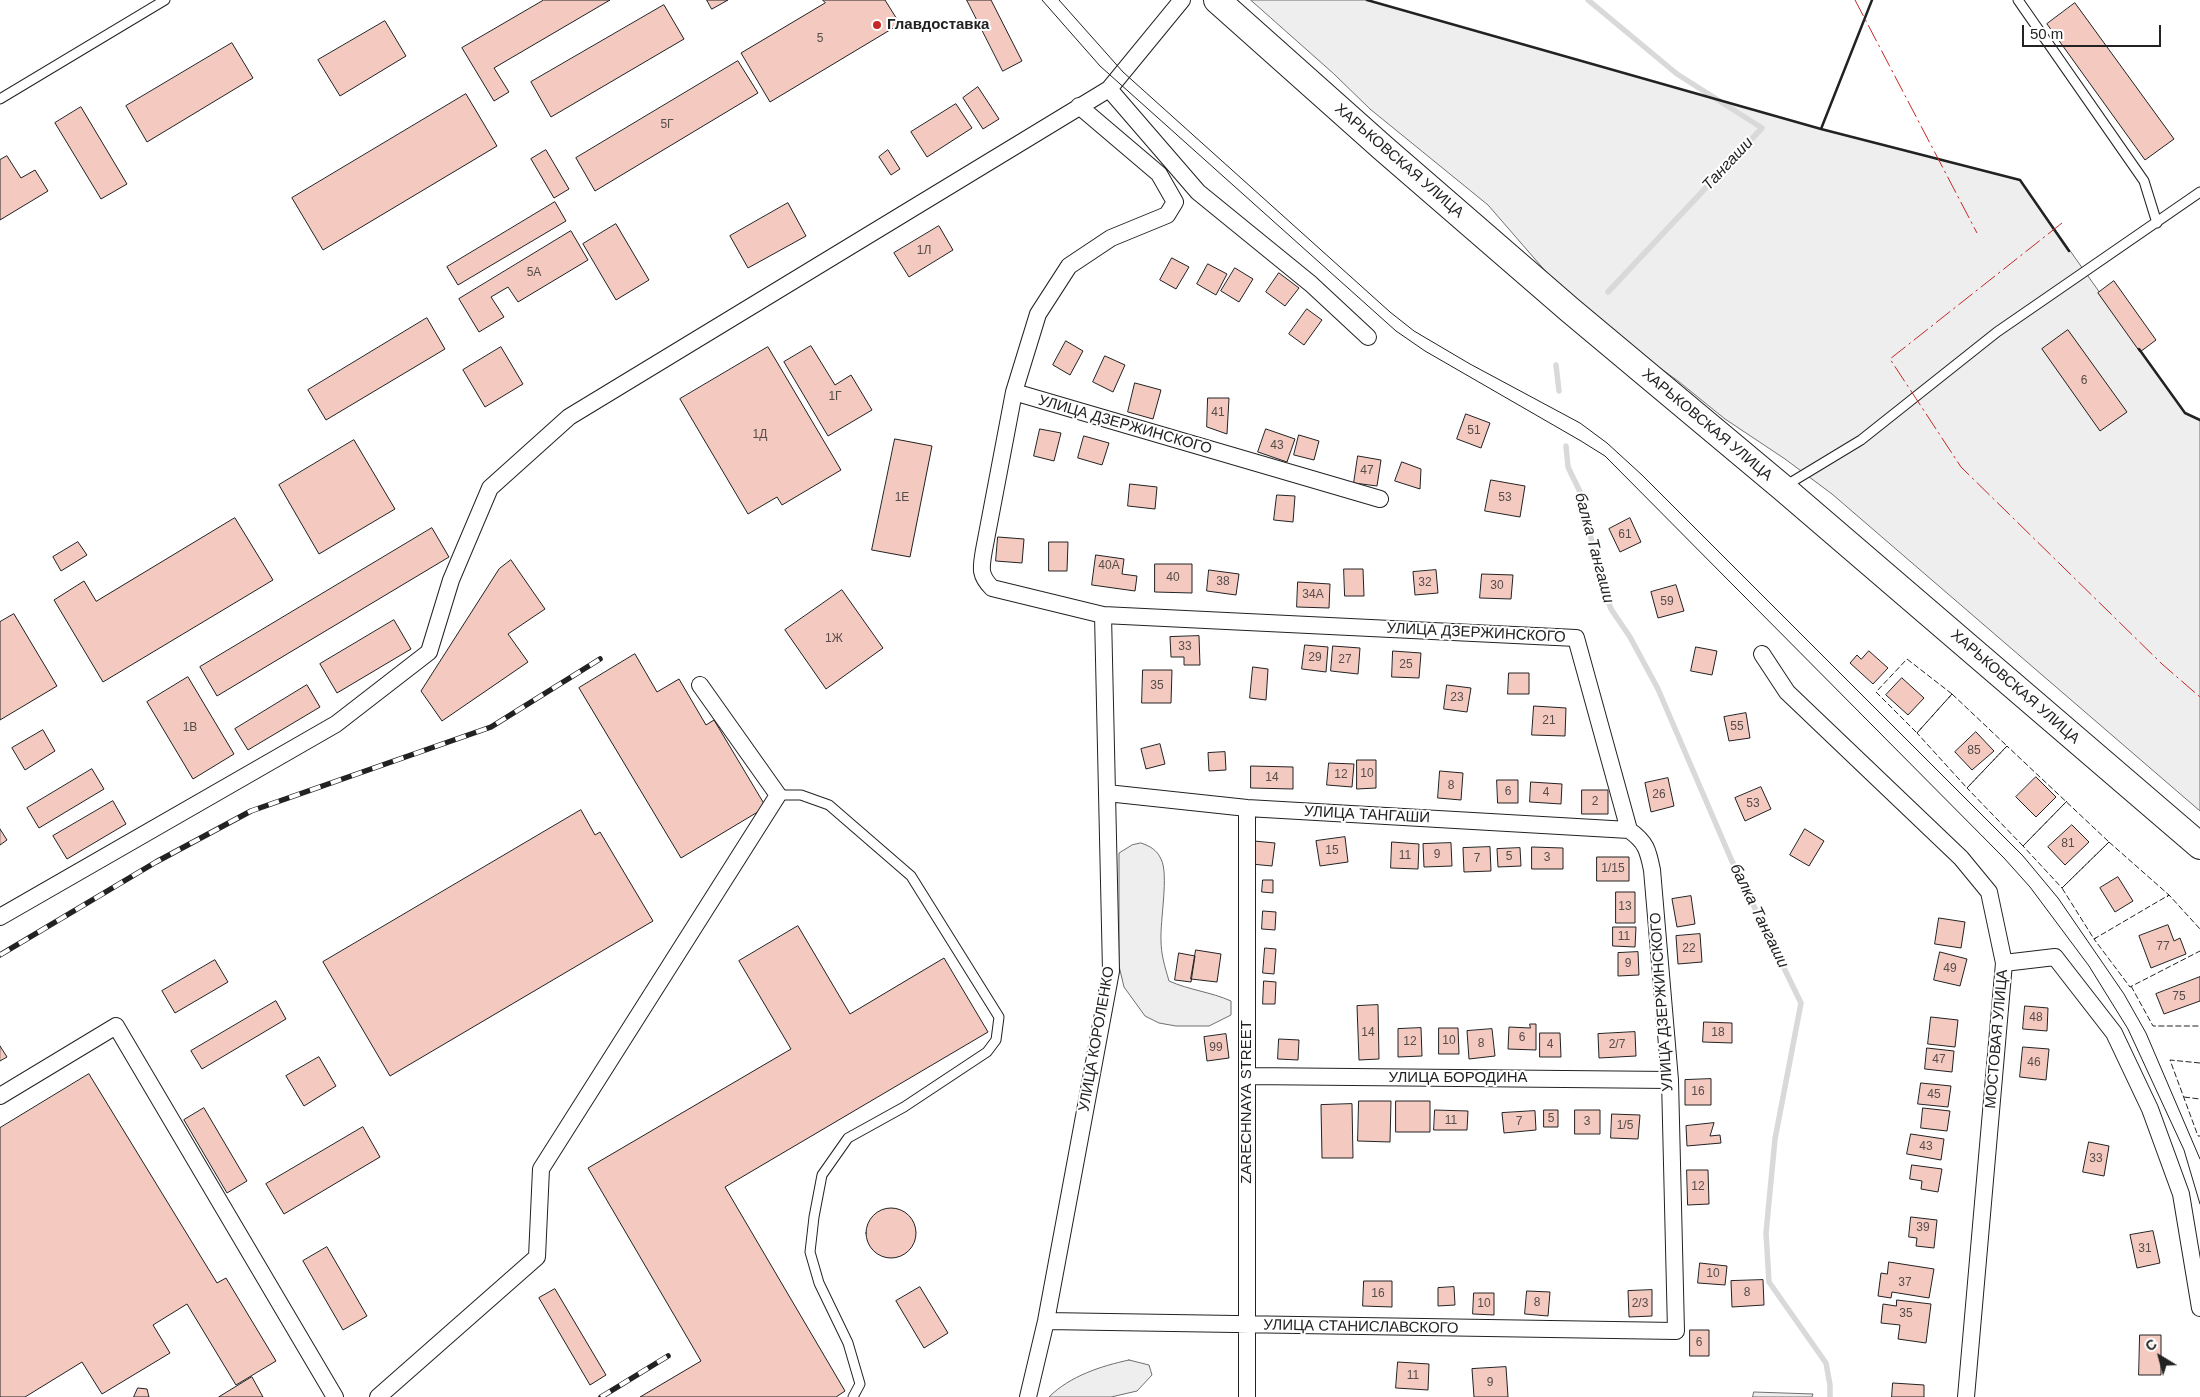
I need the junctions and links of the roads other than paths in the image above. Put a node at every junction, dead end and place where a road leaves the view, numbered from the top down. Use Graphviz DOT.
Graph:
graph roads {
  1 [pos="165,0"];
  2 [pos="1182,0"];
  3 [pos="1217,0"];
  4 [pos="2018,0"];
  5 [pos="1109,89"];
  6 [pos="0,99"];
  7 [pos="1079,106"];
  8 [pos="2200,192"];
  9 [pos="2157,222"];
  10 [pos="1368,337"];
  11 [pos="1014,392"];
  12 [pos="1783,488"];
  13 [pos="1380,499"];
  14 [pos="1103,615"];
  15 [pos="1762,654"];
  16 [pos="700,685"];
  17 [pos="1107,793"];
  18 [pos="778,795"];
  19 [pos="1247,808"];
  20 [pos="1629,830"];
  21 [pos="2200,846"];
  22 [pos="0,917"];
  23 [pos="2004,963"];
  24 [pos="1247,1076"];
  25 [pos="1670,1080"];
  26 [pos="0,1096"];
  27 [pos="2200,1308"];
  28 [pos="1046,1321"];
  29 [pos="1248,1325"];
  30 [pos="1676,1332"];
  31 [pos="335,1397"];
  32 [pos="378,1397"];
  33 [pos="853,1397"];
  34 [pos="1028,1397"];
  35 [pos="1247,1397"];
  36 [pos="1966,1397"];
  1 -- 6 [label="lane"];
  2 -- 5 [label="street"];
  3 -- 12 [label="main road, ХАРЬКОВСКАЯ УЛИЦА"];
  4 -- 9 [label="lane"];
  5 -- 7 [label="street"];
  5 -- 10 [label="street"];
  7 -- 11 [label="street, УЛИЦА ДЗЕРЖИНСКОГО"];
  7 -- 22 [label="street"];
  8 -- 9 [label="lane"];
  9 -- 12 [label="lane"];
  11 -- 13 [label="street, УЛИЦА ДЗЕРЖИНСКОГО"];
  11 -- 14 [label="street, УЛИЦА ДЗЕРЖИНСКОГО"];
  12 -- 21 [label="main road, ХАРЬКОВСКАЯ УЛИЦА"];
  14 -- 17 [label="street, УЛИЦА КОРОЛЕНКО"];
  14 -- 20 [label="street, УЛИЦА ДЗЕРЖИНСКОГО"];
  15 -- 23 [label="street, МОСТОВАЯ УЛИЦА"];
  16 -- 18 [label="street"];
  17 -- 19 [label="street, УЛИЦА ТАНГАШИ"];
  17 -- 28 [label="street, УЛИЦА КОРОЛЕНКО"];
  18 -- 32 [label="street"];
  18 -- 33 [label="lane"];
  19 -- 20 [label="street, УЛИЦА ТАНГАШИ"];
  19 -- 24 [label="street, ZARECHNAYA STREET"];
  20 -- 25 [label="street, УЛИЦА ДЗЕРЖИНСКОГО"];
  23 -- 27 [label="street"];
  23 -- 36 [label="street, МОСТОВАЯ УЛИЦА"];
  24 -- 25 [label="street, УЛИЦА БОРОДИНА"];
  24 -- 29 [label="street, ZARECHNAYA STREET"];
  25 -- 30 [label="street, УЛИЦА ДЗЕРЖИНСКОГО"];
  26 -- 31 [label="street"];
  28 -- 29 [label="street, УЛИЦА СТАНИСЛАВСКОГО"];
  28 -- 34 [label="street, УЛИЦА КОРОЛЕНКО"];
  29 -- 30 [label="street, УЛИЦА СТАНИСЛАВСКОГО"];
  29 -- 35 [label="street, ZARECHNAYA STREET"];
}
